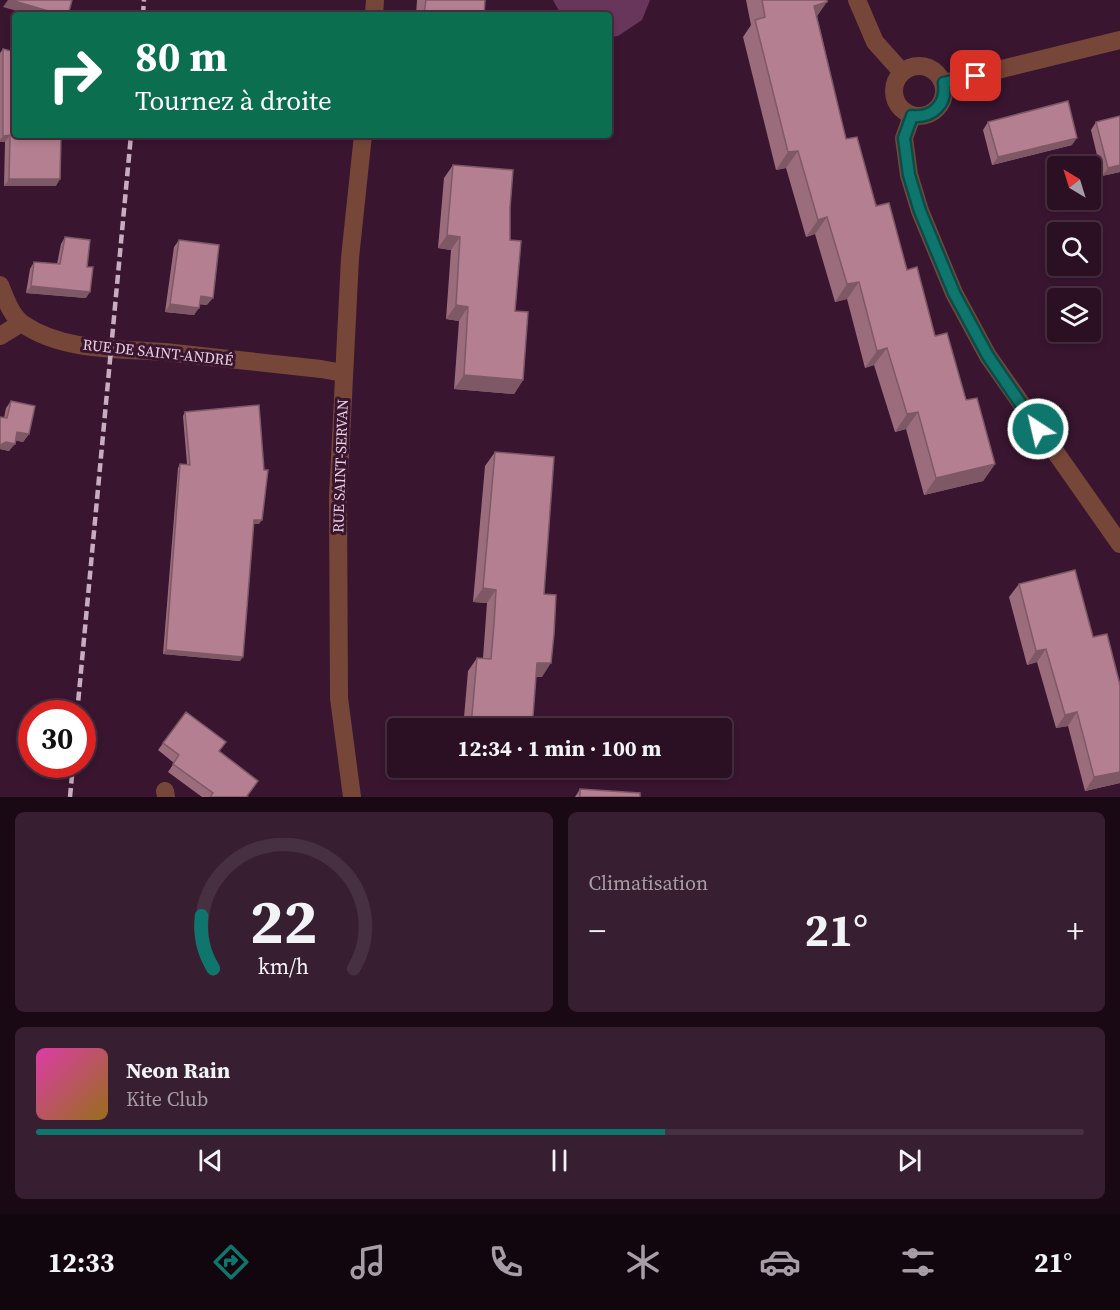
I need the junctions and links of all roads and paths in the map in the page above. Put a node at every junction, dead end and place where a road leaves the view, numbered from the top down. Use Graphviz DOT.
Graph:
graph roads {
  1 [pos="857,0"];
  2 [pos="1120,40"];
  3 [pos="902,72"];
  4 [pos="944,83"];
  5 [pos="912,116"];
  6 [pos="363,138"];
  7 [pos="0,285"];
  8 [pos="21,323"];
  9 [pos="0,336"];
  10 [pos="343,373"];
  11 [pos="1120,544"];
  12 [pos="352,797"];
  1 -- 3 [label="street"];
  2 -- 4 [label="street"];
  3 -- 4 [label="street"];
  3 -- 5 [label="street"];
  4 -- 5 [label="street"];
  5 -- 11 [label="street"];
  6 -- 10 [label="street, RUE SAINT-SERVAN"];
  7 -- 8 [label="street"];
  8 -- 9 [label="street"];
  8 -- 10 [label="street, RUE DE SAINT-ANDRÉ"];
  10 -- 12 [label="street, RUE SAINT-SERVAN"];
}
